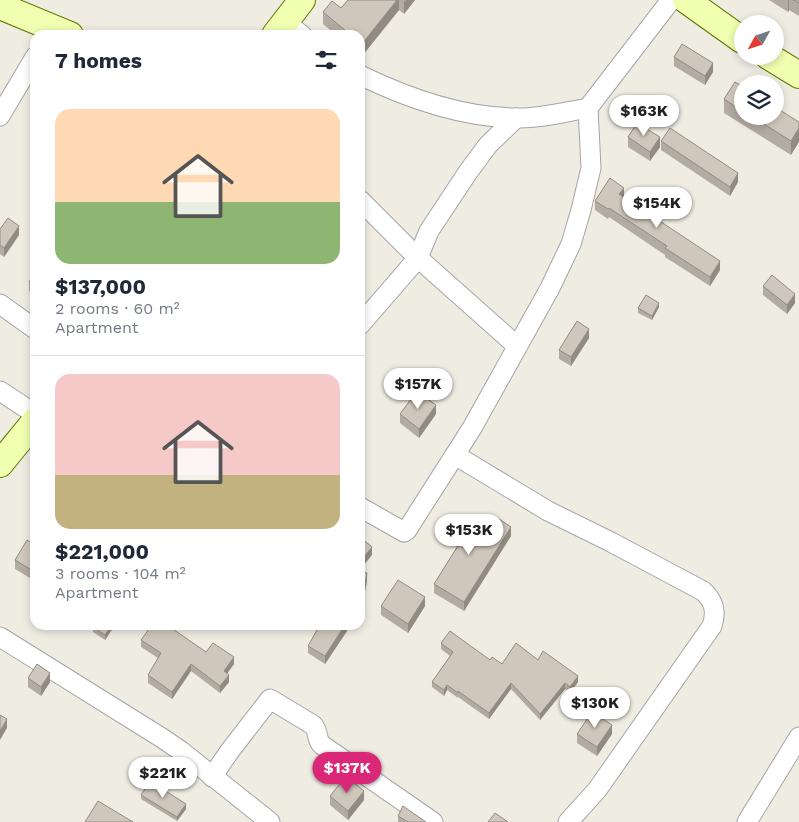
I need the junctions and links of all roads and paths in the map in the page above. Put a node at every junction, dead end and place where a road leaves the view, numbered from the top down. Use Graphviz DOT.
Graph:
graph roads {
  1 [pos="302,0"];
  2 [pos="671,0"];
  3 [pos="686,0"];
  4 [pos="0,6"];
  5 [pos="53,30"];
  6 [pos="287,30"];
  7 [pos="734,34"];
  8 [pos="30,65"];
  9 [pos="783,65"];
  10 [pos="799,75"];
  11 [pos="365,78"];
  12 [pos="588,108"];
  13 [pos="0,116"];
  14 [pos="516,118"];
  15 [pos="365,205"];
  16 [pos="418,258"];
  17 [pos="0,304"];
  18 [pos="365,319"];
  19 [pos="30,325"];
  20 [pos="517,346"];
  21 [pos="0,391"];
  22 [pos="30,411"];
  23 [pos="30,428"];
  24 [pos="455,455"];
  25 [pos="0,464"];
  26 [pos="365,510"];
  27 [pos="0,637"];
  28 [pos="799,737"];
  29 [pos="212,777"];
  30 [pos="270,822"];
  31 [pos="433,822"];
  32 [pos="568,822"];
  33 [pos="748,822"];
  1 -- 6 [label="street"];
  2 -- 12 [label="street"];
  3 -- 7 [label="street"];
  4 -- 5 [label="street"];
  8 -- 13 [label="street"];
  9 -- 10 [label="street"];
  11 -- 14 [label="street"];
  12 -- 14 [label="street"];
  12 -- 20 [label="street"];
  14 -- 16 [label="street"];
  15 -- 16 [label="street"];
  16 -- 18 [label="street"];
  16 -- 20 [label="street"];
  17 -- 19 [label="street"];
  20 -- 24 [label="street"];
  21 -- 22 [label="street"];
  23 -- 25 [label="street"];
  24 -- 26 [label="street"];
  24 -- 32 [label="street"];
  27 -- 29 [label="street"];
  28 -- 33 [label="street"];
  29 -- 30 [label="street"];
  29 -- 31 [label="street"];
}
